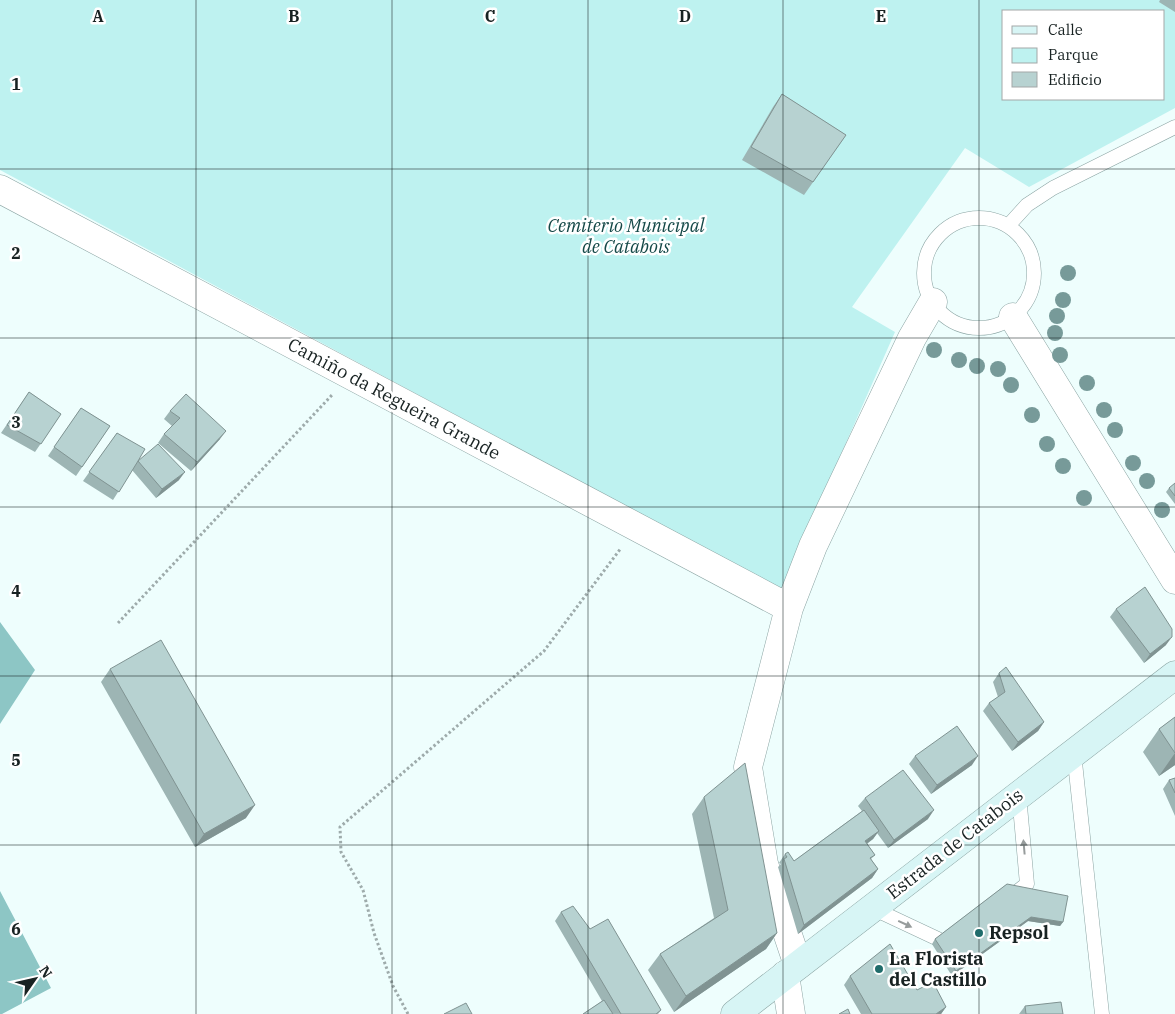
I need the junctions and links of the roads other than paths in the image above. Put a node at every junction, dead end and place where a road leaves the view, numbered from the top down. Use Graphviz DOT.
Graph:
graph roads {
  1 [pos="1175,127"];
  2 [pos="0,189"];
  3 [pos="1008,226"];
  4 [pos="933,302"];
  5 [pos="1013,316"];
  6 [pos="1175,580"];
  7 [pos="788,608"];
  8 [pos="1175,675"];
  9 [pos="1074,753"];
  10 [pos="1020,795"];
  11 [pos="1018,891"];
  12 [pos="872,908"];
  13 [pos="938,939"];
  14 [pos="791,970"];
  15 [pos="735,1014"];
  16 [pos="791,1014"];
  17 [pos="1102,1014"];
  1 -- 3 [label="lane"];
  2 -- 7 [label="street, Camiño da Regueira Grande"];
  3 -- 4 [label="lane"];
  3 -- 5 [label="lane"];
  4 -- 5 [label="lane"];
  4 -- 7 [label="street"];
  5 -- 6 [label="street"];
  7 -- 14 [label="street"];
  8 -- 9 [label="main road, Estrada de Catabois"];
  9 -- 10 [label="main road, Estrada de Catabois"];
  9 -- 17 [label="lane"];
  11 -- 10 [label="lane, one-way"];
  10 -- 12 [label="main road, Estrada de Catabois"];
  12 -- 13 [label="lane, one-way"];
  12 -- 14 [label="main road, Estrada de Catabois"];
  14 -- 15 [label="main road, Estrada de Catabois"];
  14 -- 16 [label="street"];
}
